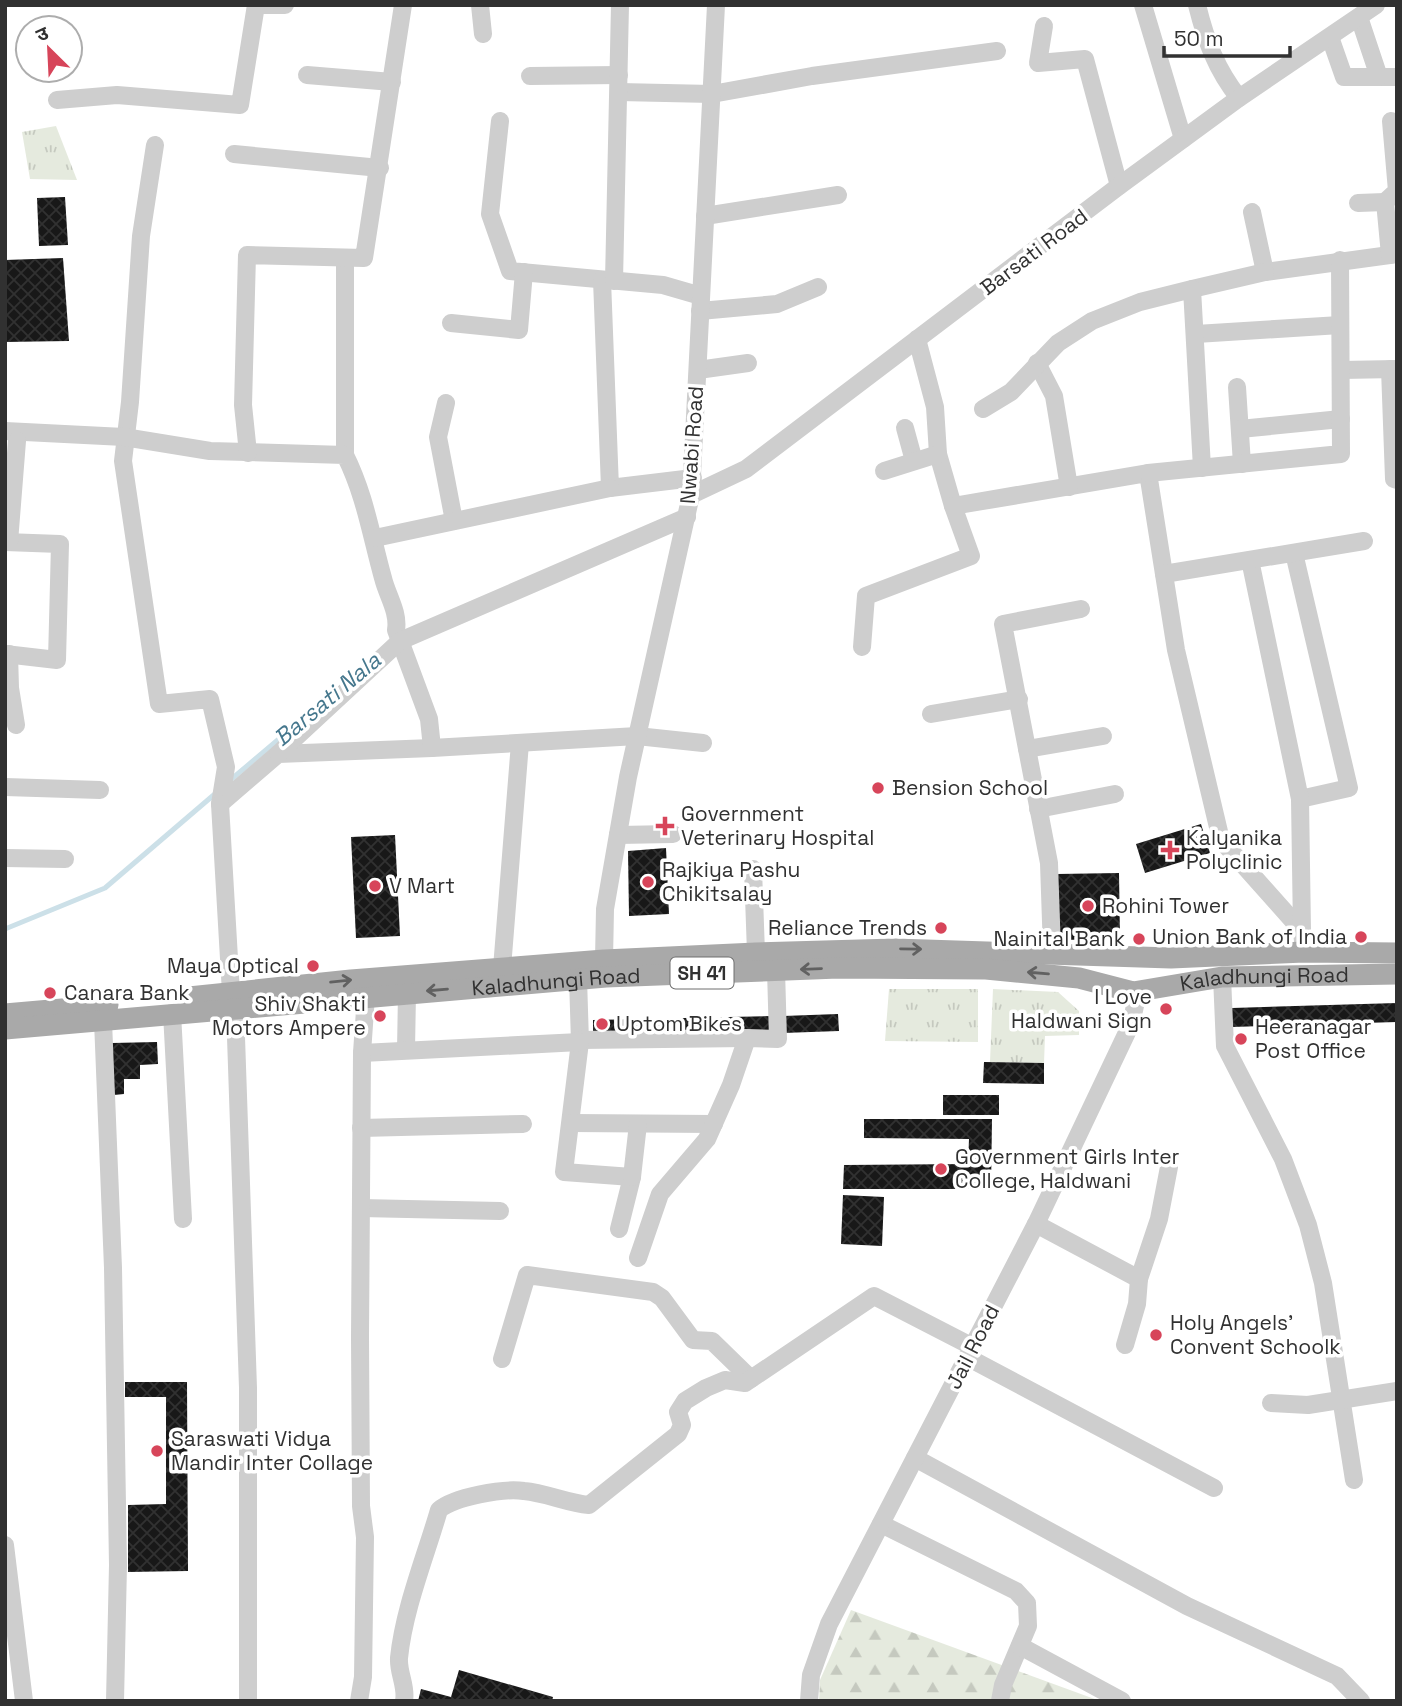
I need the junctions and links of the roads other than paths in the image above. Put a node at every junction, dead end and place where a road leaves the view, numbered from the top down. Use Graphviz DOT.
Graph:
graph roads {
  1 [pos="258,5"];
  2 [pos="285,5"];
  3 [pos="403,5"];
  4 [pos="480,5"];
  5 [pos="620,5"];
  6 [pos="716,5"];
  7 [pos="1143,5"];
  8 [pos="1197,5"];
  9 [pos="1376,5"];
  10 [pos="1359,17"];
  11 [pos="1044,26"];
  12 [pos="483,33"];
  13 [pos="1330,37"];
  14 [pos="997,51"];
  15 [pos="307,75"];
  16 [pos="530,76"];
  17 [pos="1388,77"];
  18 [pos="392,82"];
  19 [pos="619,83"];
  20 [pos="712,94"];
  21 [pos="1239,98"];
  22 [pos="57,100"];
  23 [pos="500,121"];
  24 [pos="1391,121"];
  25 [pos="1183,139"];
  26 [pos="155,145"];
  27 [pos="234,154"];
  28 [pos="380,168"];
  29 [pos="1119,186"];
  30 [pos="838,195"];
  31 [pos="1358,202"];
  32 [pos="1385,202"];
  33 [pos="1252,212"];
  34 [pos="705,216"];
  35 [pos="1393,255"];
  36 [pos="345,258"];
  37 [pos="1340,260"];
  38 [pos="524,272"];
  39 [pos="1265,272"];
  40 [pos="608,280"];
  41 [pos="818,286"];
  42 [pos="1192,289"];
  43 [pos="700,304"];
  44 [pos="451,323"];
  45 [pos="1340,325"];
  46 [pos="1196,334"];
  47 [pos="917,339"];
  48 [pos="747,363"];
  49 [pos="1037,363"];
  50 [pos="1393,369"];
  51 [pos="698,370"];
  52 [pos="1340,370"];
  53 [pos="1237,387"];
  54 [pos="446,403"];
  55 [pos="983,409"];
  56 [pos="1341,419"];
  57 [pos="905,428"];
  58 [pos="1240,429"];
  59 [pos="11,436"];
  60 [pos="124,437"];
  61 [pos="248,453"];
  62 [pos="938,454"];
  63 [pos="345,455"];
  64 [pos="914,461"];
  65 [pos="1242,464"];
  66 [pos="1202,468"];
  67 [pos="884,471"];
  68 [pos="1147,473"];
  69 [pos="1397,480"];
  70 [pos="692,487"];
  71 [pos="1069,487"];
  72 [pos="610,488"];
  73 [pos="953,506"];
  74 [pos="687,517"];
  75 [pos="454,521"];
  76 [pos="375,538"];
  77 [pos="1364,541"];
  78 [pos="7,542"];
  79 [pos="1294,553"];
  80 [pos="1250,560"];
  81 [pos="1164,574"];
  82 [pos="1081,609"];
  83 [pos="398,636"];
  84 [pos="862,647"];
  85 [pos="7,654"];
  86 [pos="1019,699"];
  87 [pos="931,714"];
  88 [pos="16,725"];
  89 [pos="637,736"];
  90 [pos="1103,736"];
  91 [pos="520,743"];
  92 [pos="703,743"];
  93 [pos="432,748"];
  94 [pos="1027,750"];
  95 [pos="278,754"];
  96 [pos="5,787"];
  97 [pos="100,790"];
  98 [pos="222,793"];
  99 [pos="1115,794"];
  100 [pos="1300,799"];
  101 [pos="1038,809"];
  102 [pos="673,834"];
  103 [pos="618,835"];
  104 [pos="5,858"];
  105 [pos="65,859"];
  106 [pos="753,869"];
  107 [pos="1303,942"];
  108 [pos="1052,951"];
  109 [pos="756,953"];
  110 [pos="1397,953"];
  111 [pos="1116,955"];
  112 [pos="1171,958"];
  113 [pos="502,968"];
  114 [pos="605,968"];
  115 [pos="776,970"];
  116 [pos="1304,974"];
  117 [pos="1397,974"];
  118 [pos="1222,977"];
  119 [pos="578,978"];
  120 [pos="1171,984"];
  121 [pos="1114,987"];
  122 [pos="1138,992"];
  123 [pos="407,993"];
  124 [pos="366,996"];
  125 [pos="233,1000"];
  126 [pos="102,1013"];
  127 [pos="172,1013"];
  128 [pos="5,1014"];
  129 [pos="5,1029"];
  130 [pos="747,1038"];
  131 [pos="580,1041"];
  132 [pos="406,1050"];
  133 [pos="362,1053"];
  134 [pos="571,1123"];
  135 [pos="523,1124"];
  136 [pos="638,1124"];
  137 [pos="714,1124"];
  138 [pos="361,1128"];
  139 [pos="1169,1167"];
  140 [pos="632,1177"];
  141 [pos="361,1208"];
  142 [pos="500,1211"];
  143 [pos="183,1219"];
  144 [pos="1036,1224"];
  145 [pos="619,1229"];
  146 [pos="638,1258"];
  147 [pos="1139,1279"];
  148 [pos="1125,1345"];
  149 [pos="970,1352"];
  150 [pos="502,1359"];
  151 [pos="751,1379"];
  152 [pos="1397,1391"];
  153 [pos="1342,1402"];
  154 [pos="1271,1403"];
  155 [pos="915,1458"];
  156 [pos="1354,1480"];
  157 [pos="1214,1489"];
  158 [pos="881,1524"];
  159 [pos="5,1545"];
  160 [pos="1020,1646"];
  161 [pos="24,1701"];
  162 [pos="115,1701"];
  163 [pos="248,1701"];
  164 [pos="359,1701"];
  165 [pos="404,1701"];
  166 [pos="809,1701"];
  167 [pos="1000,1701"];
  168 [pos="1122,1701"];
  169 [pos="1361,1701"];
  1 -- 2 [label="street"];
  1 -- 22 [label="street"];
  3 -- 18 [label="street"];
  4 -- 12 [label="street"];
  5 -- 19 [label="street"];
  6 -- 20 [label="street, Nwabi Road"];
  7 -- 25 [label="street"];
  8 -- 21 [label="street"];
  9 -- 10 [label="street, Barsati Road"];
  10 -- 13 [label="street, Barsati Road"];
  10 -- 17 [label="street"];
  11 -- 29 [label="street"];
  13 -- 17 [label="street"];
  13 -- 21 [label="street, Barsati Road"];
  14 -- 20 [label="street"];
  15 -- 18 [label="street"];
  16 -- 19 [label="street"];
  18 -- 28 [label="street"];
  19 -- 20 [label="street"];
  19 -- 40 [label="street"];
  20 -- 34 [label="street, Nwabi Road"];
  21 -- 25 [label="street, Barsati Road"];
  23 -- 38 [label="street"];
  24 -- 32 [label="street"];
  25 -- 29 [label="street, Barsati Road"];
  26 -- 60 [label="street"];
  27 -- 28 [label="street"];
  28 -- 36 [label="street"];
  29 -- 47 [label="street, Barsati Road"];
  30 -- 34 [label="street"];
  31 -- 32 [label="street"];
  32 -- 35 [label="street"];
  33 -- 39 [label="street"];
  34 -- 43 [label="street, Nwabi Road"];
  35 -- 37 [label="street"];
  36 -- 61 [label="street"];
  36 -- 63 [label="street"];
  37 -- 39 [label="street"];
  37 -- 45 [label="street"];
  38 -- 40 [label="street"];
  38 -- 44 [label="street"];
  39 -- 42 [label="street"];
  40 -- 43 [label="street"];
  40 -- 72 [label="street"];
  41 -- 43 [label="street"];
  42 -- 46 [label="street"];
  42 -- 49 [label="street"];
  43 -- 51 [label="street, Nwabi Road"];
  45 -- 46 [label="street"];
  45 -- 52 [label="street"];
  46 -- 66 [label="street"];
  47 -- 62 [label="street"];
  47 -- 70 [label="street, Barsati Road"];
  48 -- 51 [label="street"];
  49 -- 55 [label="street"];
  49 -- 71 [label="street"];
  50 -- 52 [label="street"];
  50 -- 69 [label="street"];
  51 -- 70 [label="street, Nwabi Road"];
  52 -- 56 [label="street"];
  53 -- 58 [label="street"];
  54 -- 75 [label="street"];
  56 -- 58 [label="street"];
  56 -- 65 [label="street"];
  57 -- 64 [label="street"];
  58 -- 65 [label="street"];
  59 -- 60 [label="street"];
  59 -- 78 [label="street"];
  60 -- 61 [label="street"];
  60 -- 98 [label="street"];
  61 -- 63 [label="street"];
  62 -- 64 [label="street"];
  62 -- 73 [label="street"];
  63 -- 76 [label="street"];
  64 -- 67 [label="street"];
  65 -- 66 [label="street"];
  66 -- 68 [label="street"];
  68 -- 71 [label="street"];
  68 -- 81 [label="street"];
  70 -- 72 [label="street, Barsati Road"];
  70 -- 74 [label="street, Nwabi Road"];
  71 -- 73 [label="street"];
  72 -- 75 [label="street, Barsati Road"];
  73 -- 84 [label="street"];
  74 -- 83 [label="street"];
  74 -- 89 [label="street, Nwabi Road"];
  75 -- 76 [label="street, Barsati Road"];
  76 -- 83 [label="street"];
  77 -- 79 [label="street"];
  78 -- 85 [label="street"];
  79 -- 80 [label="street"];
  79 -- 100 [label="street"];
  80 -- 81 [label="street"];
  80 -- 100 [label="street"];
  81 -- 107 [label="street"];
  82 -- 86 [label="street"];
  83 -- 93 [label="street"];
  83 -- 95 [label="street"];
  85 -- 88 [label="street"];
  86 -- 87 [label="street"];
  86 -- 94 [label="street"];
  89 -- 91 [label="street"];
  89 -- 92 [label="street"];
  89 -- 103 [label="street, Nwabi Road"];
  90 -- 94 [label="street"];
  91 -- 93 [label="street"];
  91 -- 113 [label="street"];
  93 -- 95 [label="street"];
  94 -- 101 [label="street"];
  95 -- 98 [label="street"];
  96 -- 97 [label="street"];
  98 -- 125 [label="street"];
  99 -- 101 [label="street"];
  100 -- 107 [label="street"];
  101 -- 108 [label="street"];
  102 -- 103 [label="street"];
  103 -- 114 [label="street, Nwabi Road"];
  104 -- 105 [label="street"];
  106 -- 109 [label="street"];
  107 -- 110 [label="main road, Kaladhungi Road / SH 41"];
  107 -- 112 [label="main road, Kaladhungi Road / SH 41"];
  107 -- 116 [label="main road"];
  109 -- 108 [label="main road, Kaladhungi Road / SH 41, one-way"];
  108 -- 111 [label="main road, Kaladhungi Road / SH 41"];
  109 -- 114 [label="main road, Kaladhungi Road / SH 41"];
  111 -- 112 [label="main road, Kaladhungi Road / SH 41"];
  111 -- 121 [label="main road"];
  112 -- 120 [label="main road"];
  113 -- 114 [label="main road, Kaladhungi Road / SH 41"];
  125 -- 113 [label="main road, Kaladhungi Road / SH 41, one-way"];
  114 -- 115 [label="main road, Kaladhungi Road / SH 41"];
  114 -- 119 [label="main road, Kaladhungi Road / SH 41"];
  121 -- 115 [label="main road, Kaladhungi Road / SH 41, one-way"];
  115 -- 130 [label="street"];
  116 -- 117 [label="main road, Kaladhungi Road / SH 41"];
  116 -- 118 [label="main road, Kaladhungi Road / SH 41"];
  118 -- 120 [label="main road, Kaladhungi Road / SH 41"];
  118 -- 153 [label="street"];
  119 -- 123 [label="main road, Kaladhungi Road / SH 41, one-way"];
  119 -- 131 [label="street"];
  120 -- 122 [label="main road, Kaladhungi Road / SH 41"];
  121 -- 122 [label="main road, Kaladhungi Road / SH 41"];
  122 -- 144 [label="street, Jail Road"];
  123 -- 124 [label="main road, Kaladhungi Road / SH 41"];
  123 -- 132 [label="street"];
  124 -- 125 [label="main road, Kaladhungi Road / SH 41"];
  124 -- 133 [label="street"];
  125 -- 126 [label="main road, Kaladhungi Road / SH 41"];
  125 -- 127 [label="main road, Kaladhungi Road / SH 41"];
  125 -- 163 [label="street"];
  126 -- 127 [label="main road, Kaladhungi Road / SH 41"];
  126 -- 128 [label="main road, Kaladhungi Road / SH 41"];
  126 -- 129 [label="main road, Kaladhungi Road / SH 41"];
  126 -- 162 [label="street"];
  127 -- 143 [label="street"];
  130 -- 131 [label="street"];
  130 -- 137 [label="street"];
  131 -- 132 [label="street"];
  131 -- 134 [label="street"];
  132 -- 133 [label="street"];
  133 -- 138 [label="street"];
  134 -- 136 [label="street"];
  134 -- 140 [label="street"];
  135 -- 138 [label="street"];
  136 -- 137 [label="street"];
  136 -- 140 [label="street"];
  137 -- 146 [label="street"];
  138 -- 141 [label="street"];
  139 -- 147 [label="street"];
  140 -- 145 [label="street"];
  141 -- 142 [label="street"];
  141 -- 164 [label="street"];
  144 -- 147 [label="street"];
  144 -- 149 [label="street, Jail Road"];
  147 -- 148 [label="street"];
  149 -- 151 [label="street"];
  149 -- 155 [label="street, Jail Road"];
  149 -- 157 [label="street"];
  150 -- 151 [label="street"];
  151 -- 165 [label="street"];
  152 -- 153 [label="street"];
  153 -- 154 [label="street"];
  153 -- 156 [label="street"];
  155 -- 158 [label="street, Jail Road"];
  155 -- 169 [label="street"];
  158 -- 160 [label="street"];
  158 -- 166 [label="street, Jail Road"];
  159 -- 161 [label="street"];
  160 -- 167 [label="street"];
  160 -- 168 [label="street"];
}
